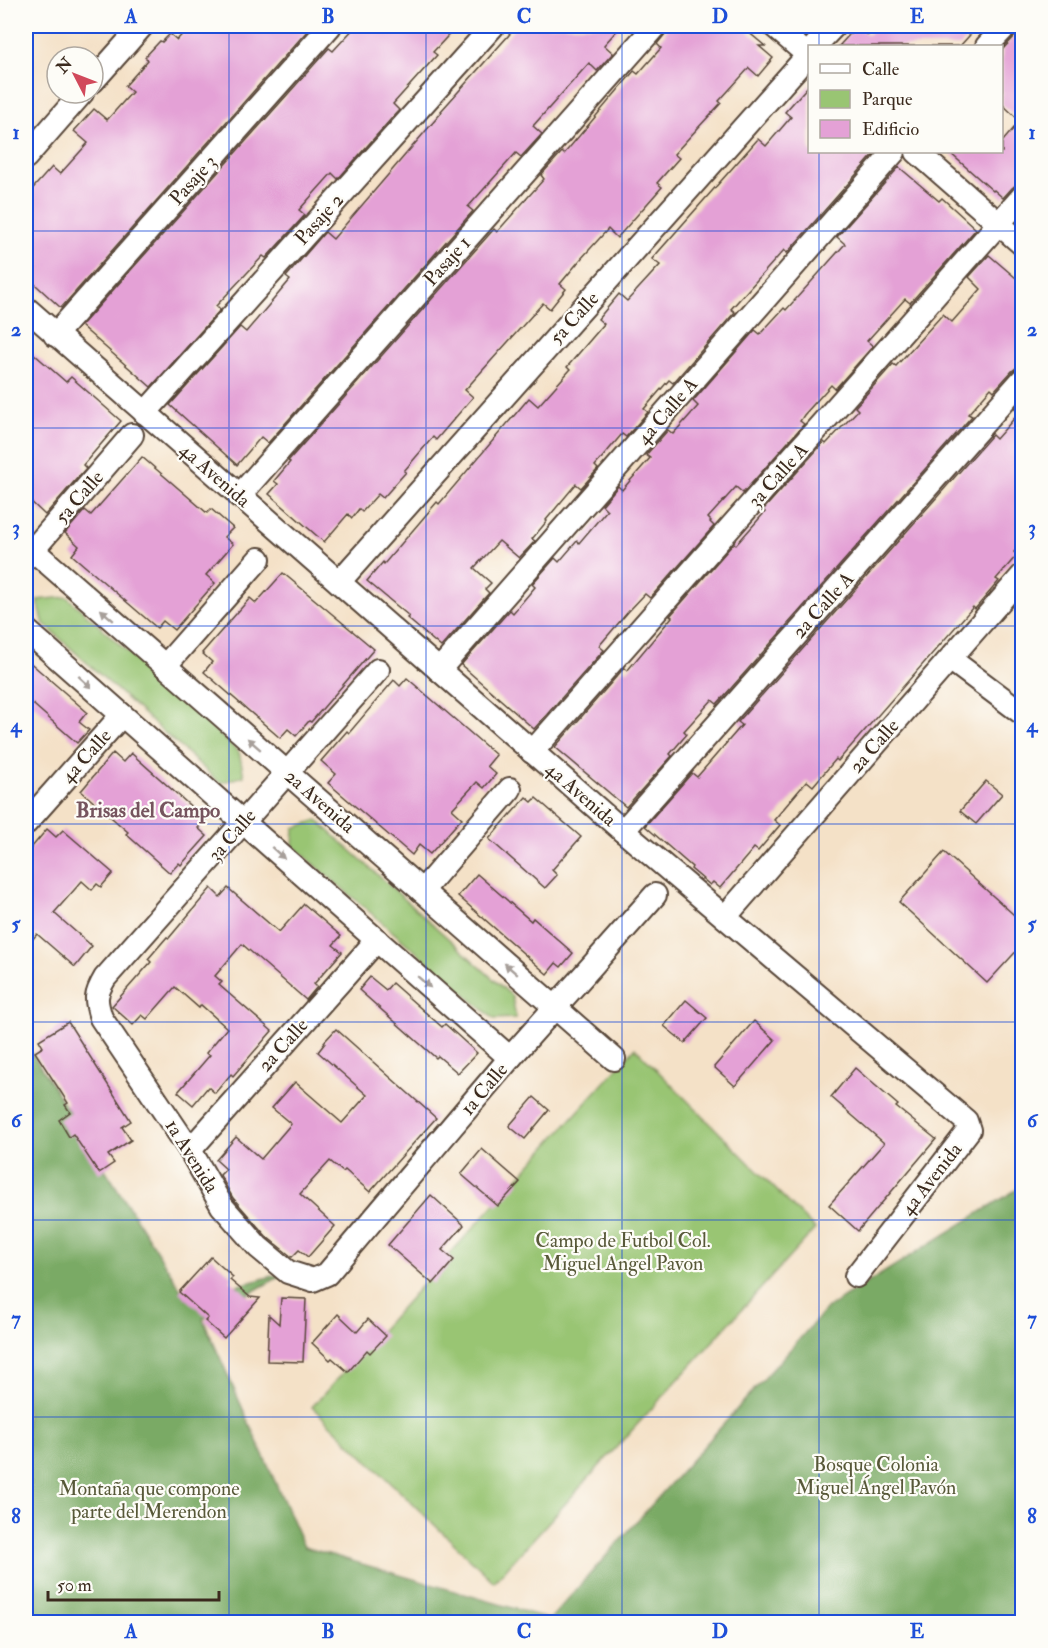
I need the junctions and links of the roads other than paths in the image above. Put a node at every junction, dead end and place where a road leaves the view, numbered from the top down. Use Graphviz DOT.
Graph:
graph roads {
  1 [pos="142,26"];
  2 [pos="330,26"];
  3 [pos="493,26"];
  4 [pos="655,26"];
  5 [pos="774,26"];
  6 [pos="834,26"];
  7 [pos="1006,26"];
  8 [pos="817,45"];
  9 [pos="988,45"];
  10 [pos="808,52"];
  11 [pos="808,55"];
  12 [pos="105,68"];
  13 [pos="72,105"];
  14 [pos="893,153"];
  15 [pos="918,153"];
  16 [pos="26,157"];
  17 [pos="1023,197"];
  18 [pos="999,224"];
  19 [pos="1023,244"];
  20 [pos="26,308"];
  21 [pos="55,335"];
  22 [pos="1023,380"];
  23 [pos="145,413"];
  24 [pos="132,435"];
  25 [pos="239,495"];
  26 [pos="28,551"];
  27 [pos="259,559"];
  28 [pos="1023,576"];
  29 [pos="339,582"];
  30 [pos="26,630"];
  31 [pos="950,659"];
  32 [pos="165,666"];
  33 [pos="378,670"];
  34 [pos="439,670"];
  35 [pos="1023,713"];
  36 [pos="123,716"];
  37 [pos="532,752"];
  38 [pos="287,772"];
  39 [pos="510,789"];
  40 [pos="243,822"];
  41 [pos="26,823"];
  42 [pos="623,831"];
  43 [pos="422,891"];
  44 [pos="655,895"];
  45 [pos="725,917"];
  46 [pos="377,940"];
  47 [pos="97,1005"];
  48 [pos="556,1007"];
  49 [pos="510,1058"];
  50 [pos="614,1059"];
  51 [pos="190,1150"];
  52 [pos="856,1276"];
  53 [pos="313,1280"];
  1 -- 12 [label="street"];
  2 -- 21 [label="street, Pasaje 3"];
  3 -- 23 [label="street, Pasaje 2"];
  4 -- 25 [label="street, Pasaje 1"];
  5 -- 10 [label="street"];
  6 -- 8 [label="street, 5a Calle"];
  7 -- 9 [label="street"];
  11 -- 29 [label="street, 5a Calle"];
  13 -- 16 [label="street"];
  14 -- 34 [label="street, 4a Calle A"];
  15 -- 18 [label="street"];
  17 -- 18 [label="street, 3a Calle A"];
  18 -- 19 [label="street"];
  18 -- 37 [label="street, 3a Calle A"];
  20 -- 21 [label="street, 4a Avenida"];
  21 -- 23 [label="street, 4a Avenida"];
  22 -- 42 [label="street, 2a Calle A"];
  23 -- 25 [label="street, 4a Avenida"];
  24 -- 26 [label="street, 5a Calle"];
  25 -- 29 [label="street, 4a Avenida"];
  32 -- 26 [label="street, 2a Avenida, one-way"];
  27 -- 32 [label="street"];
  28 -- 31 [label="street, 2a Calle"];
  29 -- 34 [label="street, 4a Avenida"];
  30 -- 36 [label="street, one-way"];
  31 -- 35 [label="street"];
  31 -- 45 [label="street, 2a Calle"];
  38 -- 32 [label="street, 2a Avenida, one-way"];
  33 -- 38 [label="street, 3a Calle"];
  34 -- 37 [label="street, 4a Avenida"];
  36 -- 40 [label="street"];
  36 -- 41 [label="street, 4a Calle"];
  37 -- 42 [label="street, 4a Avenida"];
  38 -- 40 [label="street, 3a Calle"];
  38 -- 43 [label="street, 2a Avenida"];
  39 -- 43 [label="street"];
  40 -- 46 [label="street, one-way"];
  40 -- 47 [label="street, 3a Calle"];
  42 -- 45 [label="street, 4a Avenida"];
  48 -- 43 [label="street, 2a Avenida, one-way"];
  44 -- 48 [label="street, 1a Calle"];
  45 -- 52 [label="street, 4a Avenida"];
  46 -- 49 [label="street, one-way"];
  46 -- 51 [label="street, 2a Calle"];
  47 -- 51 [label="street, 1a Avenida"];
  48 -- 49 [label="street, 1a Calle"];
  48 -- 50 [label="street, 2a Avenida"];
  49 -- 53 [label="street, 1a Calle"];
  51 -- 53 [label="street, 1a Avenida"];
}
